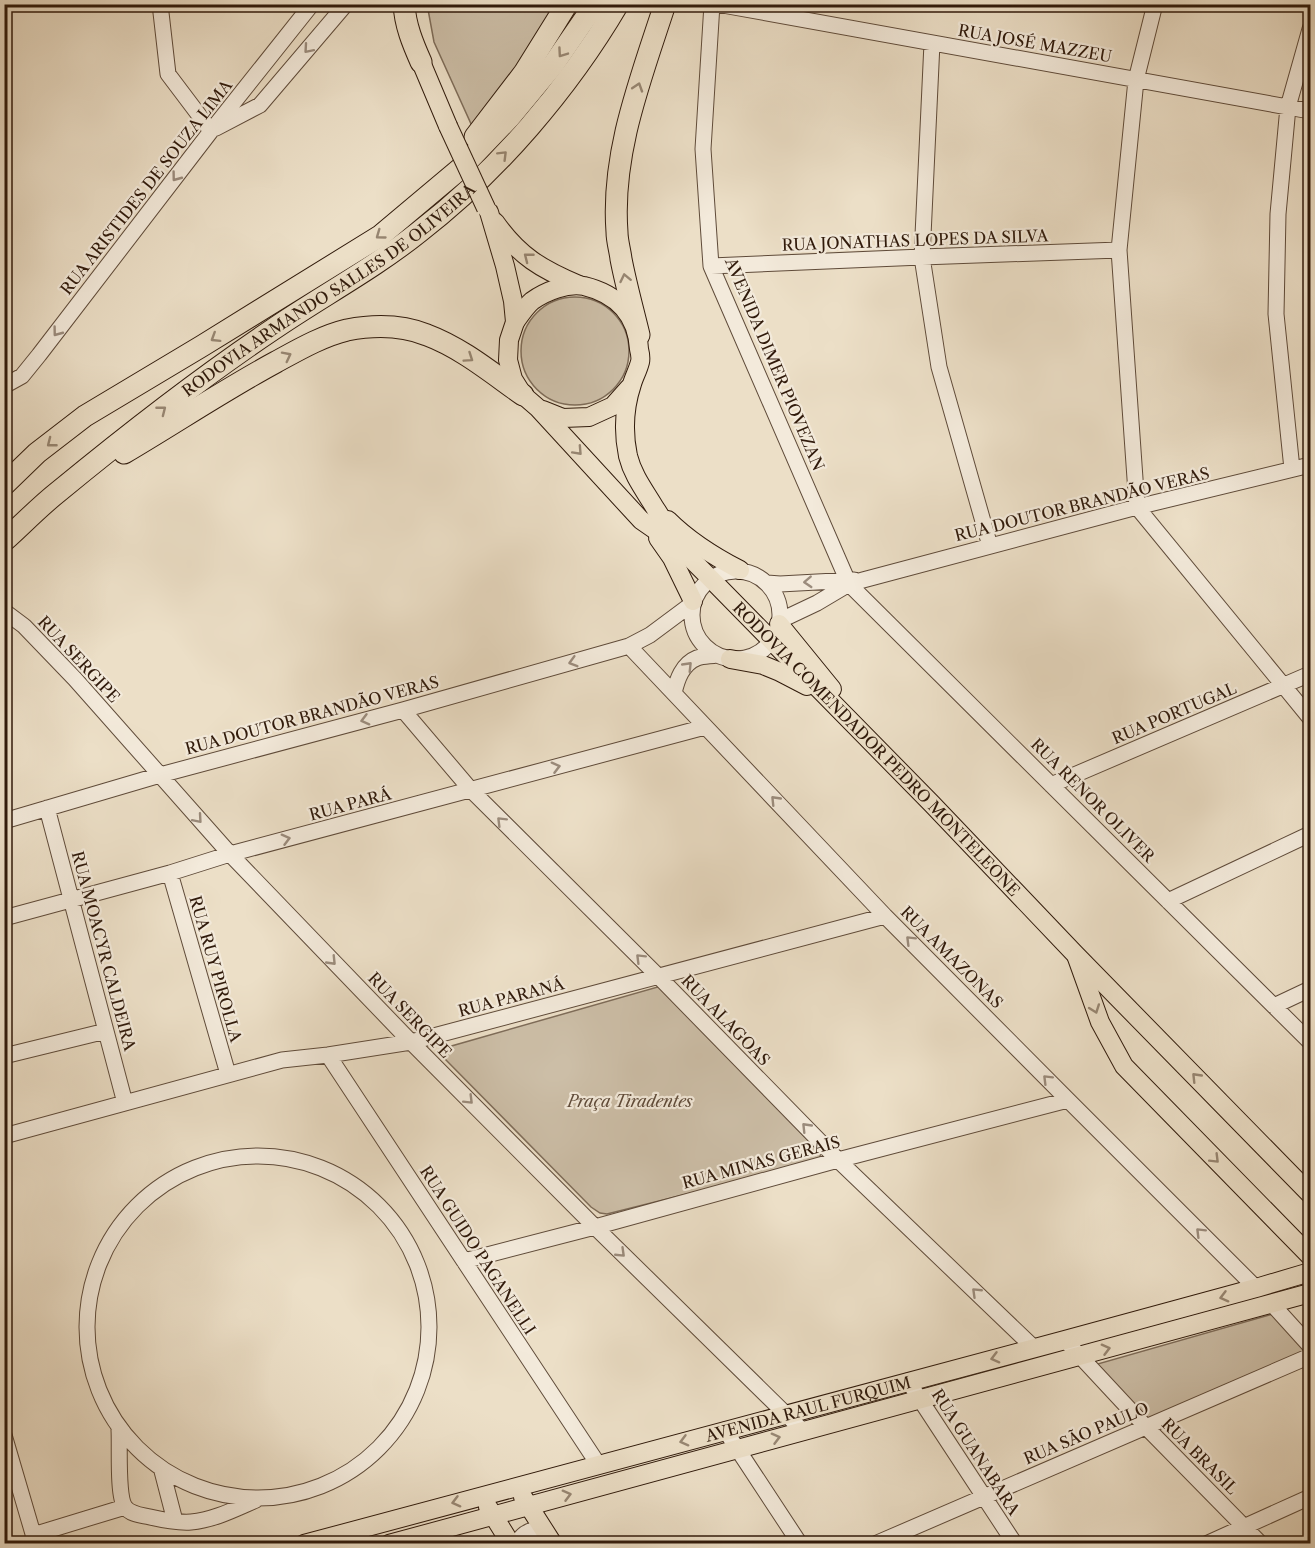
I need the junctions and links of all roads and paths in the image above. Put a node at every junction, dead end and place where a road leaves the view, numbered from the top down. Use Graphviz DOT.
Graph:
graph roads {
  1 [pos="160,4"];
  2 [pos="312,4"];
  3 [pos="346,4"];
  4 [pos="404,4"];
  5 [pos="418,4"];
  6 [pos="567,4"];
  7 [pos="595,4"];
  8 [pos="618,4"];
  9 [pos="665,4"];
  10 [pos="712,4"];
  11 [pos="717,4"];
  12 [pos="1155,4"];
  13 [pos="1311,29"];
  14 [pos="932,43"];
  15 [pos="422,62"];
  16 [pos="1136,80"];
  17 [pos="1288,107"];
  18 [pos="1311,111"];
  19 [pos="211,131"];
  20 [pos="487,210"];
  21 [pos="408,213"];
  22 [pos="1119,250"];
  23 [pos="922,257"];
  24 [pos="711,266"];
  25 [pos="579,285"];
  26 [pos="515,322"];
  27 [pos="639,335"];
  28 [pos="4,386"];
  29 [pos="631,386"];
  30 [pos="531,402"];
  31 [pos="1311,465"];
  32 [pos="1292,470"];
  33 [pos="4,485"];
  34 [pos="56,493"];
  35 [pos="654,506"];
  36 [pos="1137,507"];
  37 [pos="640,520"];
  38 [pos="4,541"];
  39 [pos="677,545"];
  40 [pos="990,546"];
  41 [pos="740,570"];
  42 [pos="710,578"];
  43 [pos="853,582"];
  44 [pos="768,583"];
  45 [pos="693,602"];
  46 [pos="4,611"];
  47 [pos="779,623"];
  48 [pos="771,642"];
  49 [pos="629,646"];
  50 [pos="723,657"];
  51 [pos="1311,674"];
  52 [pos="1284,686"];
  53 [pos="674,693"];
  54 [pos="830,702"];
  55 [pos="403,710"];
  56 [pos="1311,718"];
  57 [pos="705,727"];
  58 [pos="891,763"];
  59 [pos="160,775"];
  60 [pos="1051,785"];
  61 [pos="471,790"];
  62 [pos="47,808"];
  63 [pos="4,821"];
  64 [pos="1311,834"];
  65 [pos="230,854"];
  66 [pos="170,873"];
  67 [pos="72,900"];
  68 [pos="1168,901"];
  69 [pos="885,915"];
  70 [pos="4,918"];
  71 [pos="1075,954"];
  72 [pos="658,976"];
  73 [pos="1311,989"];
  74 [pos="1274,1006"];
  75 [pos="106,1031"];
  76 [pos="411,1042"];
  77 [pos="1311,1042"];
  78 [pos="328,1055"];
  79 [pos="4,1056"];
  80 [pos="228,1074"];
  81 [pos="1068,1100"];
  82 [pos="125,1103"];
  83 [pos="4,1136"];
  84 [pos="838,1160"];
  85 [pos="1311,1194"];
  86 [pos="595,1227"];
  87 [pos="1311,1256"];
  88 [pos="464,1261"];
  89 [pos="1305,1273"];
  90 [pos="1256,1288"];
  91 [pos="1311,1293"];
  92 [pos="1272,1304"];
  93 [pos="1065,1340"];
  94 [pos="1311,1346"];
  95 [pos="1033,1347"];
  96 [pos="1080,1356"];
  97 [pos="1311,1356"];
  98 [pos="908,1381"];
  99 [pos="920,1399"];
  100 [pos="786,1413"];
  101 [pos="1146,1427"];
  102 [pos="119,1430"];
  103 [pos="724,1430"];
  104 [pos="804,1431"];
  105 [pos="4,1436"];
  106 [pos="737,1449"];
  107 [pos="8,1463"];
  108 [pos="598,1464"];
  109 [pos="162,1471"];
  110 [pos="516,1486"];
  111 [pos="480,1496"];
  112 [pos="984,1496"];
  113 [pos="1311,1497"];
  114 [pos="257,1500"];
  115 [pos="529,1506"];
  116 [pos="126,1508"];
  117 [pos="493,1515"];
  118 [pos="175,1521"];
  119 [pos="1244,1527"];
  120 [pos="549,1537"];
  121 [pos="35,1539"];
  122 [pos="304,1544"];
  123 [pos="389,1544"];
  124 [pos="511,1544"];
  125 [pos="516,1544"];
  126 [pos="800,1544"];
  127 [pos="875,1544"];
  128 [pos="1015,1544"];
  129 [pos="1206,1544"];
  130 [pos="1261,1544"];
  1 -- 19 [label="street"];
  2 -- 19 [label="street, RUA ARISTIDES DE SOUZA LIMA"];
  3 -- 19 [label="street, one-way"];
  4 -- 15 [label="highway"];
  5 -- 15 [label="highway"];
  6 -- 21 [label="highway"];
  7 -- 21 [label="highway, RODOVIA ARMANDO SALLES DE OLIVEIRA, one-way"];
  34 -- 8 [label="highway, RODOVIA ARMANDO SALLES DE OLIVEIRA, one-way"];
  27 -- 9 [label="highway, one-way"];
  10 -- 24 [label="street, AVENIDA DIMER PIOVEZAN"];
  11 -- 14 [label="street, RUA JOSÉ MAZZEU"];
  12 -- 16 [label="street"];
  13 -- 17 [label="street"];
  14 -- 16 [label="street, RUA JOSÉ MAZZEU"];
  14 -- 23 [label="street"];
  15 -- 20 [label="main road, RODOVIA COMENDADOR PEDRO MONTELEONE, bridge"];
  16 -- 17 [label="street, RUA JOSÉ MAZZEU"];
  16 -- 22 [label="street"];
  17 -- 18 [label="street, RUA JOSÉ MAZZEU"];
  17 -- 32 [label="street"];
  19 -- 28 [label="street, RUA ARISTIDES DE SOUZA LIMA, one-way"];
  25 -- 20 [label="main road, one-way"];
  20 -- 26 [label="main road, RODOVIA COMENDADOR PEDRO MONTELEONE"];
  21 -- 33 [label="highway, RODOVIA ARMANDO SALLES DE OLIVEIRA, one-way"];
  22 -- 23 [label="street, RUA JONATHAS LOPES DA SILVA"];
  22 -- 36 [label="street"];
  23 -- 24 [label="street, RUA JONATHAS LOPES DA SILVA"];
  23 -- 40 [label="street"];
  24 -- 43 [label="street, AVENIDA DIMER PIOVEZAN"];
  25 -- 26 [label="main road"];
  25 -- 27 [label="main road"];
  26 -- 30 [label="main road, RODOVIA COMENDADOR PEDRO MONTELEONE"];
  27 -- 29 [label="main road, RODOVIA COMENDADOR PEDRO MONTELEONE"];
  29 -- 30 [label="main road"];
  29 -- 35 [label="main road, RODOVIA COMENDADOR PEDRO MONTELEONE"];
  34 -- 30 [label="highway, one-way"];
  30 -- 37 [label="main road, RODOVIA COMENDADOR PEDRO MONTELEONE, one-way"];
  31 -- 32 [label="street, RUA DOUTOR BRANDÃO VERAS"];
  32 -- 36 [label="street, RUA DOUTOR BRANDÃO VERAS"];
  34 -- 38 [label="highway, RODOVIA ARMANDO SALLES DE OLIVEIRA"];
  35 -- 39 [label="main road, RODOVIA COMENDADOR PEDRO MONTELEONE"];
  35 -- 41 [label="main road"];
  36 -- 40 [label="street, RUA DOUTOR BRANDÃO VERAS"];
  36 -- 52 [label="street"];
  37 -- 39 [label="main road, RODOVIA COMENDADOR PEDRO MONTELEONE"];
  37 -- 45 [label="main road"];
  39 -- 42 [label="main road, RODOVIA COMENDADOR PEDRO MONTELEONE"];
  40 -- 43 [label="street, RUA DOUTOR BRANDÃO VERAS"];
  41 -- 42 [label="street"];
  41 -- 44 [label="street"];
  42 -- 45 [label="street, RUA DOUTOR BRANDÃO VERAS"];
  42 -- 48 [label="main road, RODOVIA COMENDADOR PEDRO MONTELEONE"];
  43 -- 44 [label="street, RUA DOUTOR BRANDÃO VERAS, one-way"];
  43 -- 47 [label="street"];
  43 -- 60 [label="street, RUA RENOR OLIVER"];
  44 -- 47 [label="street"];
  45 -- 49 [label="street, RUA DOUTOR BRANDÃO VERAS"];
  45 -- 50 [label="street"];
  46 -- 59 [label="street, RUA SERGIPE"];
  47 -- 48 [label="street"];
  47 -- 58 [label="main road"];
  48 -- 50 [label="street"];
  48 -- 54 [label="main road, RODOVIA COMENDADOR PEDRO MONTELEONE"];
  49 -- 53 [label="street, RUA AMAZONAS"];
  49 -- 55 [label="street, RUA DOUTOR BRANDÃO VERAS, one-way"];
  53 -- 50 [label="street, one-way"];
  50 -- 54 [label="main road"];
  51 -- 52 [label="street, RUA PORTUGAL"];
  52 -- 56 [label="street"];
  52 -- 60 [label="street, RUA PORTUGAL"];
  53 -- 57 [label="street, RUA AMAZONAS"];
  54 -- 58 [label="main road, RODOVIA COMENDADOR PEDRO MONTELEONE"];
  55 -- 59 [label="street, RUA DOUTOR BRANDÃO VERAS, one-way"];
  55 -- 61 [label="street, RUA ALAGOAS"];
  61 -- 57 [label="street, RUA PARÁ, one-way"];
  69 -- 57 [label="street, RUA AMAZONAS, one-way"];
  58 -- 71 [label="main road, RODOVIA COMENDADOR PEDRO MONTELEONE"];
  59 -- 62 [label="street, RUA DOUTOR BRANDÃO VERAS"];
  59 -- 65 [label="street, RUA SERGIPE, one-way"];
  60 -- 68 [label="street, RUA RENOR OLIVER"];
  65 -- 61 [label="street, RUA PARÁ, one-way"];
  72 -- 61 [label="street, RUA ALAGOAS, one-way"];
  62 -- 63 [label="street, RUA DOUTOR BRANDÃO VERAS"];
  62 -- 67 [label="street, RUA MOACYR CALDEIRA"];
  64 -- 68 [label="street"];
  65 -- 66 [label="street, RUA PARÁ"];
  65 -- 76 [label="street, RUA SERGIPE, one-way"];
  66 -- 67 [label="street, RUA PARÁ"];
  66 -- 80 [label="street, RUA RUY PIROLLA"];
  67 -- 70 [label="street, RUA PARÁ"];
  67 -- 75 [label="street, RUA MOACYR CALDEIRA"];
  68 -- 74 [label="street, RUA RENOR OLIVER"];
  69 -- 72 [label="street, RUA PARANÁ"];
  81 -- 69 [label="street, RUA AMAZONAS, one-way"];
  85 -- 71 [label="main road, RODOVIA COMENDADOR PEDRO MONTELEONE, one-way"];
  71 -- 87 [label="main road, RODOVIA COMENDADOR PEDRO MONTELEONE, one-way"];
  72 -- 76 [label="street, RUA PARANÁ"];
  84 -- 72 [label="street, RUA ALAGOAS, one-way"];
  73 -- 74 [label="street"];
  74 -- 77 [label="street, RUA RENOR OLIVER"];
  75 -- 79 [label="street"];
  75 -- 82 [label="street, RUA MOACYR CALDEIRA"];
  76 -- 78 [label="street, RUA PARANÁ"];
  76 -- 86 [label="street, RUA SERGIPE, one-way"];
  78 -- 80 [label="street, RUA PARANÁ"];
  78 -- 88 [label="street, RUA GUIDO PAGANELLI"];
  80 -- 82 [label="street, RUA PARANÁ"];
  81 -- 84 [label="street, RUA MINAS GERAIS"];
  90 -- 81 [label="street, RUA AMAZONAS, one-way"];
  82 -- 83 [label="street, RUA PARANÁ"];
  84 -- 86 [label="street, RUA MINAS GERAIS"];
  95 -- 84 [label="street, RUA ALAGOAS, one-way"];
  86 -- 88 [label="street, RUA MINAS GERAIS"];
  86 -- 100 [label="street, RUA SERGIPE, one-way"];
  88 -- 108 [label="street, RUA GUIDO PAGANELLI"];
  89 -- 90 [label="main road, AVENIDA RAUL FURQUIM"];
  90 -- 93 [label="main road, AVENIDA RAUL FURQUIM, one-way"];
  91 -- 92 [label="main road, AVENIDA RAUL FURQUIM"];
  92 -- 94 [label="street"];
  96 -- 92 [label="main road, AVENIDA RAUL FURQUIM, one-way"];
  93 -- 95 [label="main road, AVENIDA RAUL FURQUIM"];
  93 -- 96 [label="street, RUA BRASIL"];
  95 -- 98 [label="main road, AVENIDA RAUL FURQUIM, one-way"];
  96 -- 99 [label="main road, AVENIDA RAUL FURQUIM"];
  96 -- 101 [label="street, RUA BRASIL"];
  97 -- 101 [label="street, RUA SÃO PAULO"];
  98 -- 99 [label="street, RUA GUANABARA"];
  98 -- 100 [label="main road, AVENIDA RAUL FURQUIM"];
  99 -- 104 [label="main road, AVENIDA RAUL FURQUIM"];
  99 -- 112 [label="street, RUA GUANABARA"];
  100 -- 103 [label="main road, AVENIDA RAUL FURQUIM"];
  100 -- 104 [label="street, RUA SERGIPE"];
  101 -- 112 [label="street, RUA SÃO PAULO"];
  101 -- 119 [label="street, RUA BRASIL"];
  102 -- 109 [label="street"];
  102 -- 114 [label="street"];
  102 -- 116 [label="street"];
  103 -- 106 [label="street"];
  103 -- 108 [label="main road, AVENIDA RAUL FURQUIM, one-way"];
  106 -- 104 [label="main road, AVENIDA RAUL FURQUIM, one-way"];
  105 -- 107 [label="street"];
  115 -- 106 [label="main road, AVENIDA RAUL FURQUIM, one-way"];
  106 -- 126 [label="street"];
  107 -- 121 [label="street"];
  108 -- 110 [label="main road, AVENIDA RAUL FURQUIM"];
  109 -- 114 [label="street"];
  109 -- 118 [label="street"];
  110 -- 111 [label="main road, AVENIDA RAUL FURQUIM"];
  110 -- 115 [label="main road"];
  111 -- 117 [label="main road"];
  111 -- 122 [label="main road, AVENIDA RAUL FURQUIM, one-way"];
  112 -- 127 [label="street, RUA SÃO PAULO"];
  112 -- 128 [label="street, RUA GUANABARA"];
  113 -- 119 [label="street"];
  114 -- 118 [label="street"];
  115 -- 117 [label="main road, AVENIDA RAUL FURQUIM"];
  115 -- 120 [label="main road"];
  116 -- 118 [label="street"];
  116 -- 121 [label="street"];
  117 -- 123 [label="main road, AVENIDA RAUL FURQUIM"];
  117 -- 124 [label="main road"];
  119 -- 129 [label="street"];
  119 -- 130 [label="street, RUA BRASIL"];
  120 -- 125 [label="street"];
}
